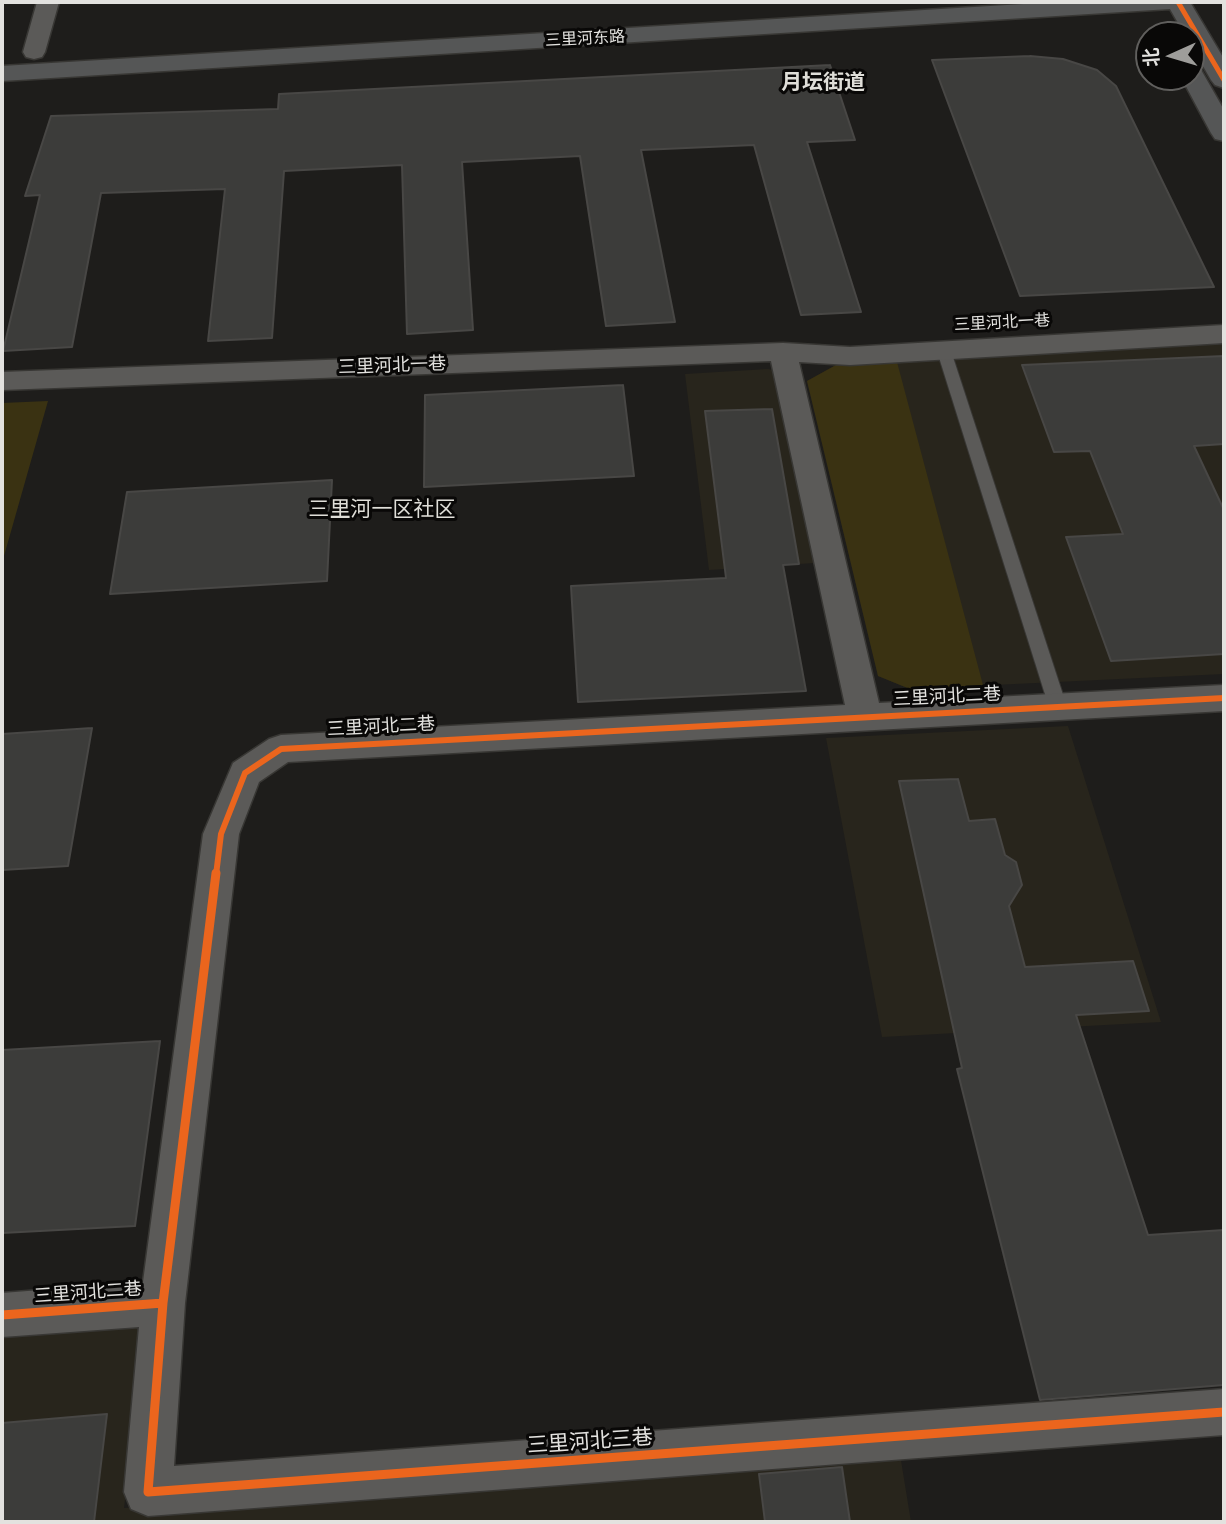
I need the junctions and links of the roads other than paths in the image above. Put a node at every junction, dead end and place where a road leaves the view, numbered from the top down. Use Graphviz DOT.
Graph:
graph roads {
  1 [pos="48,2"];
  2 [pos="896,2"];
  3 [pos="1178,2"];
  4 [pos="1158,8"];
  5 [pos="34,52"];
  6 [pos="2,54"];
  7 [pos="2,74"];
  8 [pos="1224,80"];
  9 [pos="1201,91"];
  10 [pos="1224,133"];
  11 [pos="1224,311"];
  12 [pos="1224,334"];
  13 [pos="944,351"];
  14 [pos="783,352"];
  15 [pos="2,381"];
  16 [pos="1224,698"];
  17 [pos="1058,707"];
  18 [pos="865,717"];
  19 [pos="163,1303"];
  20 [pos="2,1315"];
  21 [pos="1224,1412"];
  1 -- 5 [label="street"];
  2 -- 5 [label="main road, 三里河东路"];
  3 -- 8 [label="main road"];
  4 -- 7 [label="main road, 三里河东路"];
  5 -- 6 [label="main road, 三里河东路"];
  9 -- 10 [label="main road"];
  11 -- 14 [label="street, 三里河北一巷"];
  12 -- 13 [label="street, 三里河北一巷"];
  13 -- 14 [label="street, 三里河北一巷"];
  13 -- 17 [label="lane"];
  14 -- 15 [label="street, 三里河北一巷"];
  14 -- 18 [label="street"];
  16 -- 17 [label="street, 三里河北二巷"];
  17 -- 18 [label="street, 三里河北二巷"];
  18 -- 19 [label="street, 三里河北二巷"];
  19 -- 20 [label="street, 三里河北二巷"];
  19 -- 21 [label="street, 三里河北三巷"];
}
